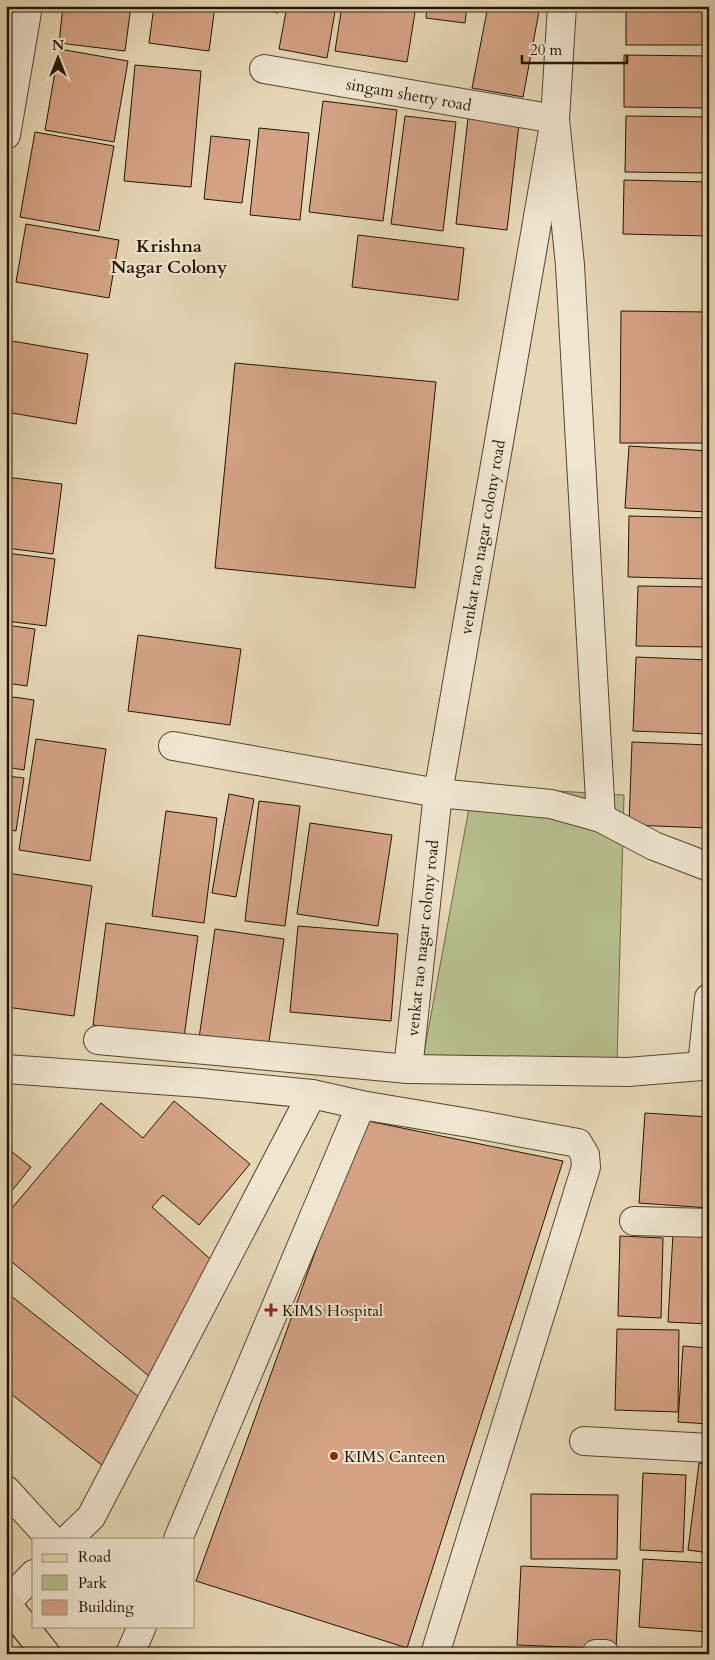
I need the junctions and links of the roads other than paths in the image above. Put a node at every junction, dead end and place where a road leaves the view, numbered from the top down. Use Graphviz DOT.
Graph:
graph roads {
  1 [pos="28,6"];
  2 [pos="562,6"];
  3 [pos="264,69"];
  4 [pos="554,119"];
  5 [pos="6,135"];
  6 [pos="173,746"];
  7 [pos="438,793"];
  8 [pos="601,818"];
  9 [pos="709,867"];
  10 [pos="709,998"];
  11 [pos="98,1040"];
  12 [pos="6,1069"];
  13 [pos="408,1069"];
  14 [pos="312,1094"];
  15 [pos="361,1105"];
  16 [pos="634,1221"];
  17 [pos="709,1223"];
  18 [pos="584,1441"];
  19 [pos="709,1448"];
  20 [pos="6,1490"];
  21 [pos="50,1538"];
  22 [pos="69,1538"];
  23 [pos="178,1538"];
  24 [pos="30,1578"];
  25 [pos="6,1603"];
  26 [pos="141,1628"];
  27 [pos="46,1654"];
  28 [pos="130,1654"];
  29 [pos="435,1654"];
  30 [pos="596,1654"];
  31 [pos="605,1654"];
  1 -- 5 [label="street"];
  2 -- 4 [label="street, venkat rao nagar colony road"];
  3 -- 4 [label="street, singam shetty road"];
  4 -- 7 [label="street, venkat rao nagar colony road"];
  4 -- 8 [label="street"];
  6 -- 7 [label="street"];
  7 -- 8 [label="street"];
  7 -- 13 [label="street, venkat rao nagar colony road"];
  8 -- 9 [label="street"];
  10 -- 13 [label="street"];
  11 -- 13 [label="street"];
  12 -- 14 [label="street"];
  14 -- 15 [label="street"];
  14 -- 22 [label="street"];
  15 -- 23 [label="street"];
  15 -- 29 [label="street"];
  16 -- 17 [label="street"];
  18 -- 19 [label="street"];
  20 -- 21 [label="street"];
  24 -- 25 [label="street"];
  25 -- 27 [label="main road"];
  26 -- 28 [label="street"];
  30 -- 31 [label="street"];
}
